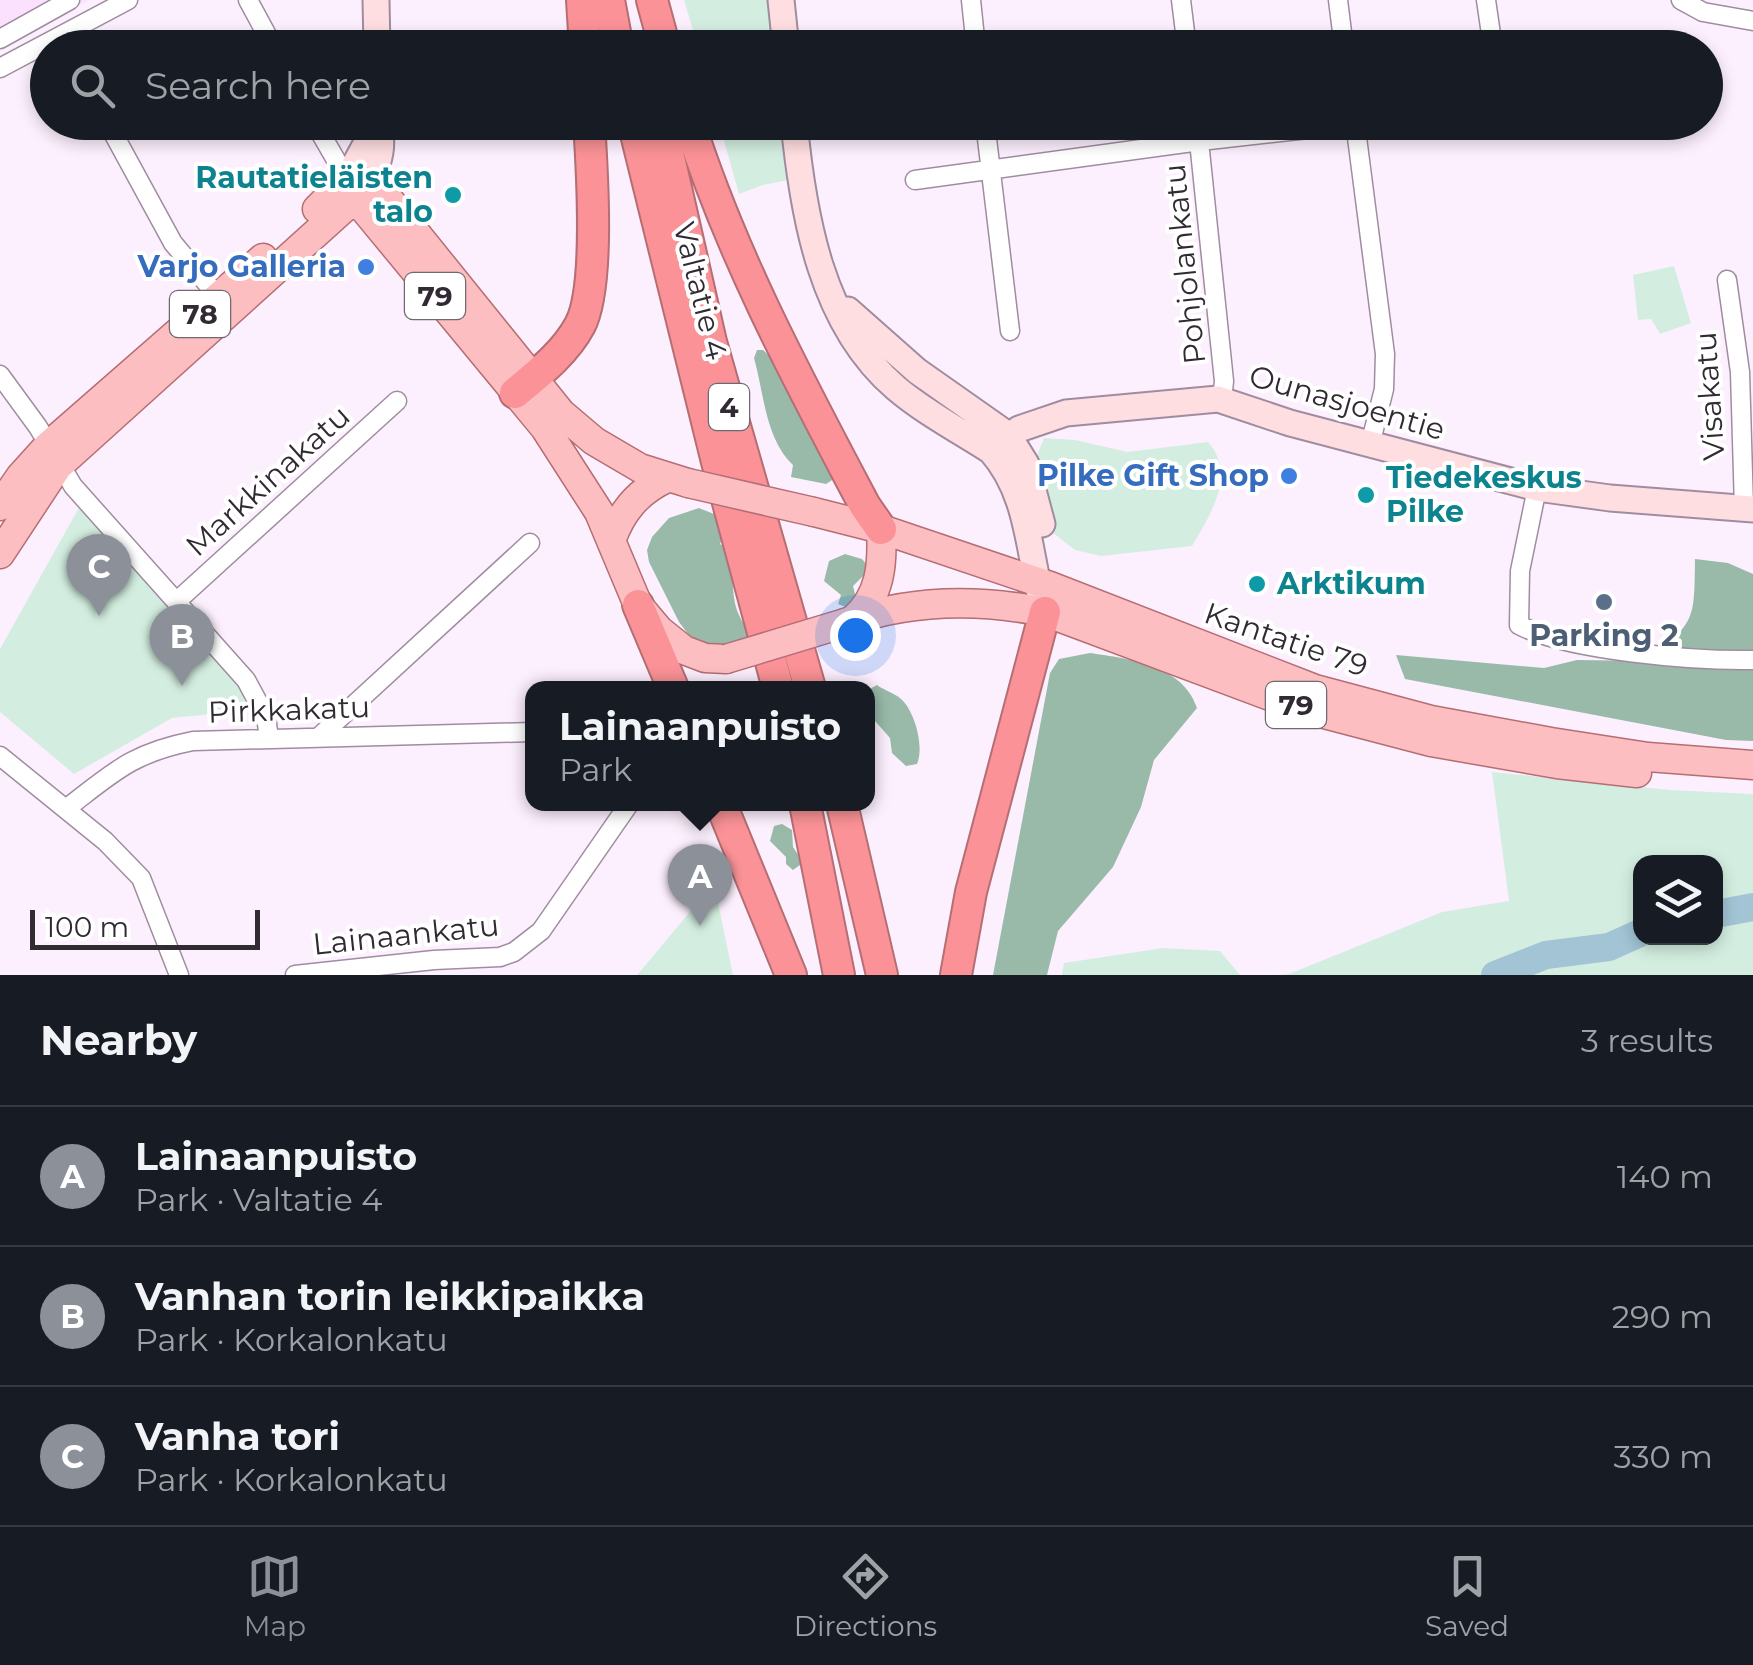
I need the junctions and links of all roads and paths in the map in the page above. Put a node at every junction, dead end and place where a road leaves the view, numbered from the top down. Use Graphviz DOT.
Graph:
graph roads {
  1 [pos="70,0"];
  2 [pos="128,0"];
  3 [pos="248,0"];
  4 [pos="376,0"];
  5 [pos="582,0"];
  6 [pos="609,0"];
  7 [pos="635,0"];
  8 [pos="652,0"];
  9 [pos="781,0"];
  10 [pos="971,0"];
  11 [pos="1180,0"];
  12 [pos="1338,0"];
  13 [pos="1486,0"];
  14 [pos="1681,0"];
  15 [pos="1753,21"];
  16 [pos="80,30"];
  17 [pos="264,30"];
  18 [pos="377,30"];
  19 [pos="584,30"];
  20 [pos="615,30"];
  21 [pos="641,30"];
  22 [pos="660,30"];
  23 [pos="784,30"];
  24 [pos="974,30"];
  25 [pos="1184,30"];
  26 [pos="1342,30"];
  27 [pos="1491,30"];
  28 [pos="0,39"];
  29 [pos="30,55"];
  30 [pos="0,68"];
  31 [pos="118,140"];
  32 [pos="326,140"];
  33 [pos="590,140"];
  34 [pos="636,140"];
  35 [pos="665,140"];
  36 [pos="696,140"];
  37 [pos="796,140"];
  38 [pos="988,140"];
  39 [pos="1153,140"];
  40 [pos="1199,140"];
  41 [pos="1362,140"];
  42 [pos="991,169"];
  43 [pos="915,180"];
  44 [pos="357,186"];
  45 [pos="1726,280"];
  46 [pos="225,305"];
  47 [pos="1010,331"];
  48 [pos="0,374"];
  49 [pos="524,386"];
  50 [pos="1222,400"];
  51 [pos="397,401"];
  52 [pos="1000,443"];
  53 [pos="1370,445"];
  54 [pos="53,456"];
  55 [pos="678,481"];
  56 [pos="1537,488"];
  57 [pos="0,506"];
  58 [pos="1749,509"];
  59 [pos="1026,527"];
  60 [pos="881,529"];
  61 [pos="611,541"];
  62 [pos="530,543"];
  63 [pos="0,554"];
  64 [pos="982,564"];
  65 [pos="1044,594"];
  66 [pos="177,601"];
  67 [pos="638,605"];
  68 [pos="849,621"];
  69 [pos="1753,660"];
  70 [pos="670,681"];
  71 [pos="776,681"];
  72 [pos="808,681"];
  73 [pos="525,732"];
  74 [pos="320,736"];
  75 [pos="269,738"];
  76 [pos="0,756"];
  77 [pos="1753,765"];
  78 [pos="1753,774"];
  79 [pos="68,808"];
  80 [pos="624,811"];
  81 [pos="725,811"];
  82 [pos="806,811"];
  83 [pos="844,811"];
  84 [pos="179,975"];
  85 [pos="294,975"];
  86 [pos="791,975"];
  87 [pos="839,975"];
  88 [pos="882,975"];
  89 [pos="956,975"];
  1 -- 28 [label="street"];
  2 -- 16 [label="street"];
  3 -- 17 [label="street"];
  4 -- 18 [label="main road"];
  5 -- 19 [label="highway"];
  6 -- 20 [label="highway"];
  7 -- 21 [label="highway"];
  8 -- 22 [label="highway"];
  9 -- 23 [label="main road"];
  10 -- 24 [label="street"];
  11 -- 25 [label="street"];
  12 -- 26 [label="street"];
  13 -- 27 [label="street"];
  14 -- 15 [label="street"];
  29 -- 30 [label="street"];
  31 -- 46 [label="street"];
  32 -- 44 [label="street"];
  33 -- 49 [label="highway"];
  34 -- 71 [label="highway, Valtatie 4 / 4"];
  35 -- 72 [label="highway, Valtatie 4 / 4"];
  36 -- 60 [label="highway"];
  37 -- 52 [label="main road"];
  38 -- 42 [label="street"];
  39 -- 42 [label="street"];
  40 -- 50 [label="street, Pohjolankatu"];
  41 -- 53 [label="street"];
  42 -- 43 [label="street"];
  42 -- 47 [label="street"];
  44 -- 46 [label="main road, 78"];
  44 -- 49 [label="main road, 79"];
  45 -- 58 [label="street, Visakatu"];
  46 -- 54 [label="main road, 78"];
  48 -- 54 [label="street"];
  49 -- 55 [label="main road, 79"];
  49 -- 61 [label="main road, 79"];
  50 -- 52 [label="main road, Ounasjoentie"];
  50 -- 53 [label="main road, Ounasjoentie"];
  51 -- 66 [label="street, Markkinakatu"];
  52 -- 59 [label="main road"];
  52 -- 65 [label="main road"];
  53 -- 56 [label="main road, Ounasjoentie"];
  54 -- 57 [label="main road, 78"];
  54 -- 63 [label="main road, 78"];
  54 -- 66 [label="street"];
  55 -- 60 [label="main road, Kantatie 79 / 79, bridge"];
  55 -- 61 [label="main road"];
  56 -- 58 [label="main road, Ounasjoentie"];
  56 -- 69 [label="street"];
  59 -- 64 [label="main road"];
  59 -- 65 [label="main road"];
  60 -- 64 [label="main road, Kantatie 79 / 79"];
  60 -- 68 [label="main road"];
  61 -- 67 [label="main road, 79"];
  62 -- 74 [label="street"];
  64 -- 65 [label="main road, Kantatie 79 / 79"];
  65 -- 68 [label="main road, Kantatie 79 / 79"];
  65 -- 77 [label="main road, Kantatie 79 / 79"];
  65 -- 78 [label="main road, Kantatie 79 / 79"];
  65 -- 89 [label="highway"];
  66 -- 75 [label="street"];
  67 -- 68 [label="main road, 79, bridge"];
  67 -- 70 [label="highway"];
  73 -- 74 [label="street, Pirkkakatu"];
  74 -- 75 [label="street, Pirkkakatu"];
  75 -- 79 [label="street, Pirkkakatu"];
  76 -- 79 [label="street"];
  79 -- 84 [label="street"];
  80 -- 85 [label="street, Lainaankatu"];
  81 -- 86 [label="highway"];
  82 -- 87 [label="highway"];
  83 -- 88 [label="highway"];
}
